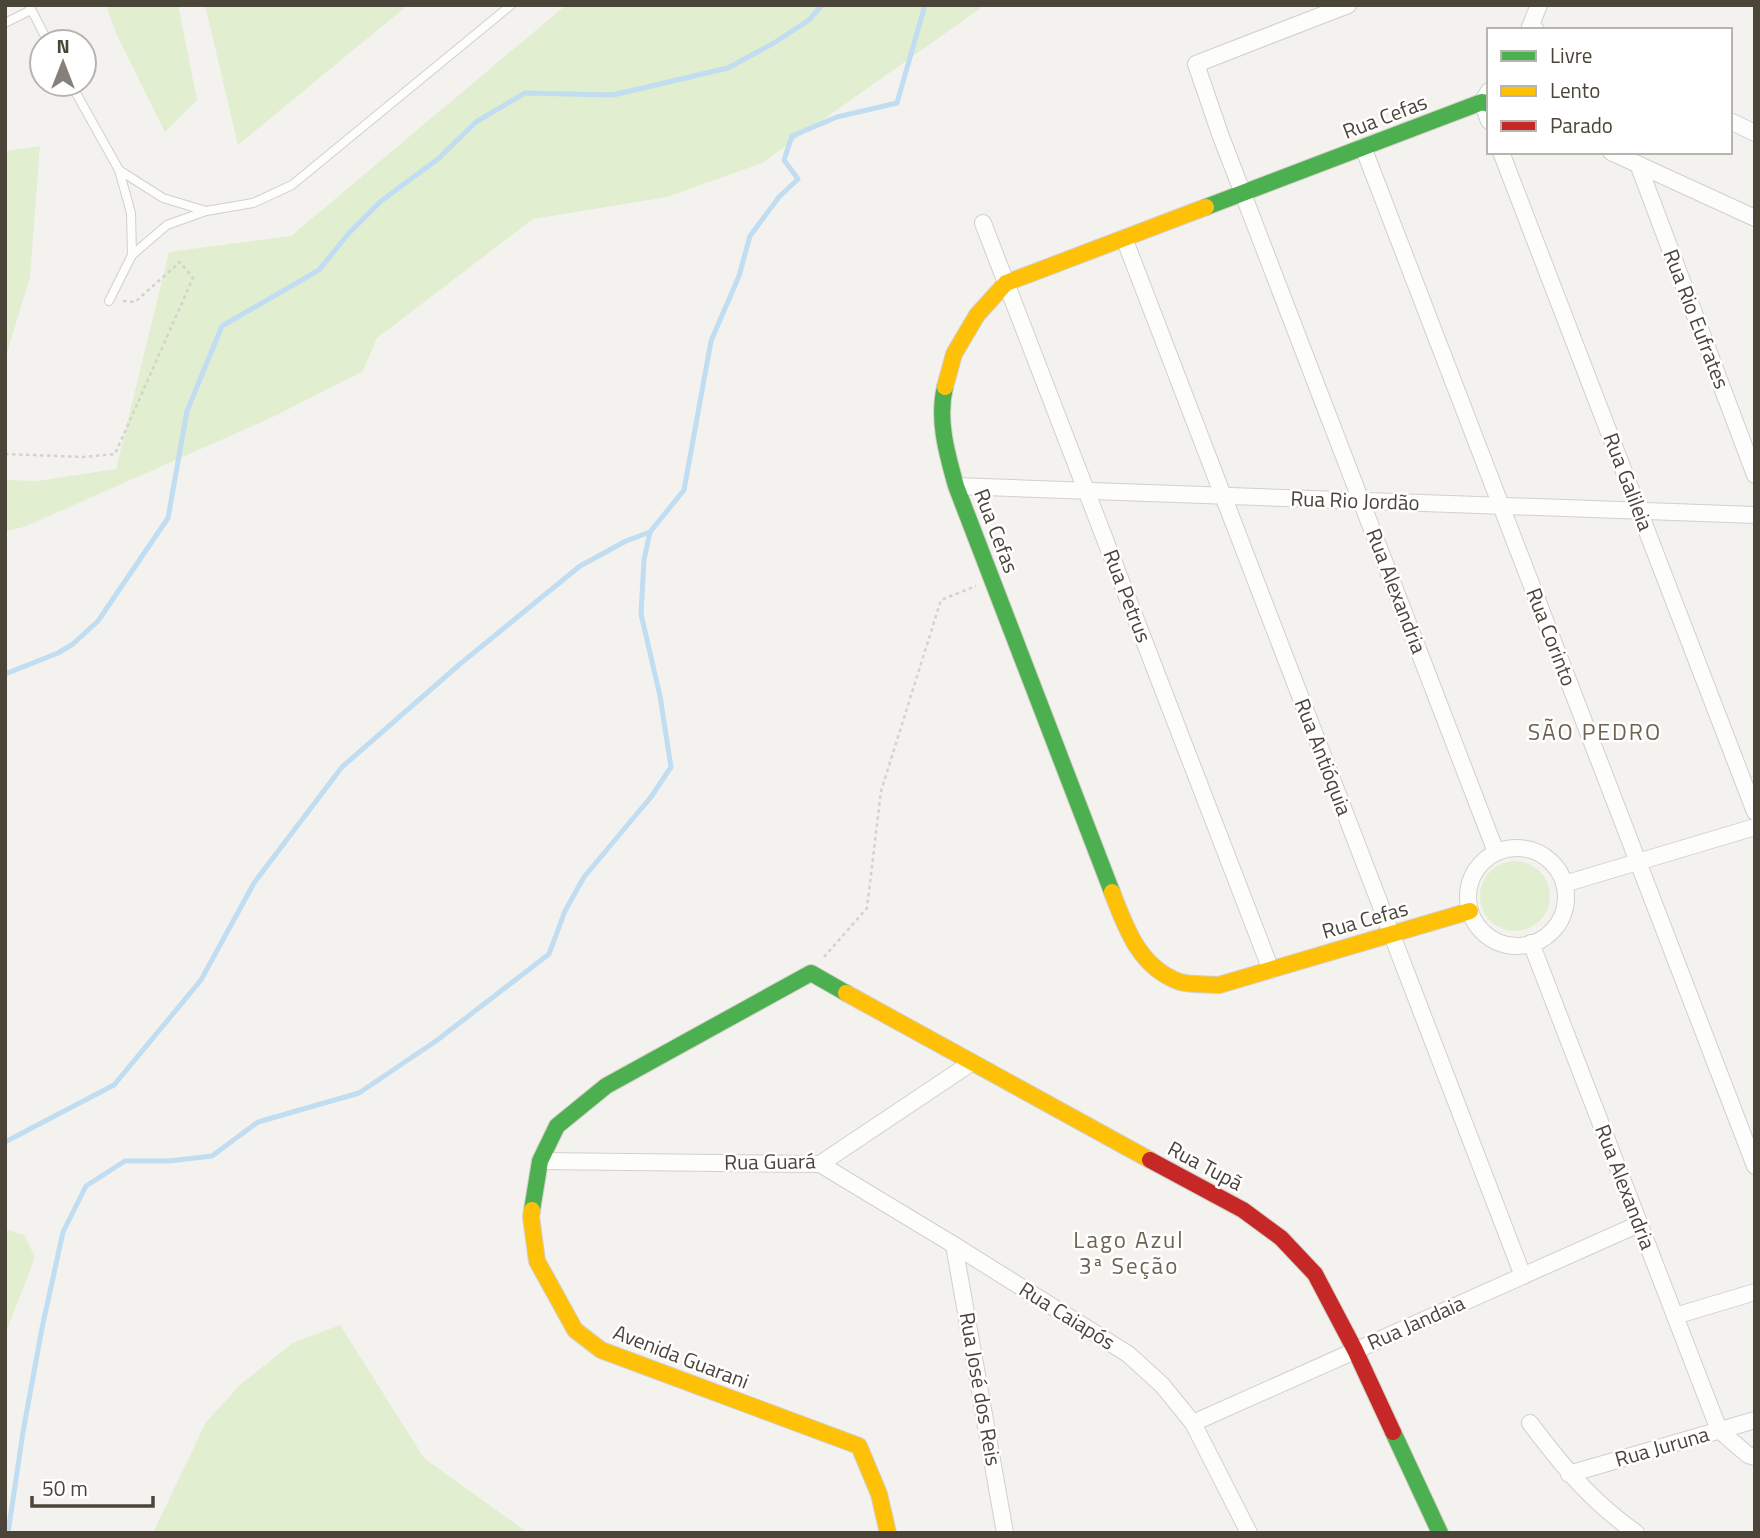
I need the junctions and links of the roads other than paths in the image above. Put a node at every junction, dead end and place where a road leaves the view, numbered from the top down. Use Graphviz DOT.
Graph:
graph roads {
  1 [pos="511,5"];
  2 [pos="1348,5"];
  3 [pos="1539,5"];
  4 [pos="30,7"];
  5 [pos="5,23"];
  6 [pos="41,28"];
  7 [pos="1531,28"];
  8 [pos="79,98"];
  9 [pos="1486,99"];
  10 [pos="1732,122"];
  11 [pos="1755,133"];
  12 [pos="1363,147"];
  13 [pos="1502,154"];
  14 [pos="1616,154"];
  15 [pos="1638,164"];
  16 [pos="119,170"];
  17 [pos="1242,193"];
  18 [pos="206,211"];
  19 [pos="1755,218"];
  20 [pos="983,223"];
  21 [pos="1124,239"];
  22 [pos="132,255"];
  23 [pos="1006,283"];
  24 [pos="109,301"];
  25 [pos="1755,475"];
  26 [pos="956,486"];
  27 [pos="1086,491"];
  28 [pos="1223,496"];
  29 [pos="1361,501"];
  30 [pos="1501,506"];
  31 [pos="1639,511"];
  32 [pos="1755,515"];
  33 [pos="1755,812"];
  34 [pos="1755,827"];
  35 [pos="1496,852"];
  36 [pos="1638,862"];
  37 [pos="1564,884"];
  38 [pos="1470,911"];
  39 [pos="1392,934"];
  40 [pos="1531,943"];
  41 [pos="1270,970"];
  42 [pos="811,973"];
  43 [pos="971,1063"];
  44 [pos="540,1161"];
  45 [pos="820,1164"];
  46 [pos="1755,1166"];
  47 [pos="1639,1224"];
  48 [pos="954,1245"];
  49 [pos="1523,1276"];
  50 [pos="1755,1292"];
  51 [pos="1675,1316"];
  52 [pos="1355,1350"];
  53 [pos="1755,1420"];
  54 [pos="1193,1423"];
  55 [pos="1530,1423"];
  56 [pos="1719,1430"];
  57 [pos="1755,1457"];
  58 [pos="1569,1474"];
  59 [pos="888,1533"];
  60 [pos="1005,1533"];
  61 [pos="1249,1533"];
  62 [pos="1440,1533"];
  63 [pos="1636,1533"];
  1 -- 18 [label="lane"];
  2 -- 17 [label="street, Rua Alexandria"];
  3 -- 7 [label="street"];
  4 -- 5 [label="lane"];
  4 -- 6 [label="lane"];
  8 -- 16 [label="lane"];
  9 -- 12 [label="street, Rua Cefas"];
  10 -- 11 [label="street"];
  12 -- 17 [label="street, Rua Cefas"];
  12 -- 30 [label="street, Rua Corinto"];
  13 -- 31 [label="street, Rua Galileia"];
  14 -- 15 [label="street"];
  15 -- 19 [label="street"];
  15 -- 25 [label="street, Rua Rio Eufrates"];
  16 -- 18 [label="lane"];
  16 -- 22 [label="lane"];
  17 -- 21 [label="street, Rua Cefas"];
  17 -- 29 [label="street, Rua Alexandria"];
  18 -- 22 [label="lane"];
  20 -- 23 [label="street, Rua Petrus"];
  21 -- 23 [label="street, Rua Cefas"];
  21 -- 28 [label="street, Rua Antióquia"];
  22 -- 24 [label="lane"];
  23 -- 26 [label="street, Rua Cefas"];
  23 -- 27 [label="street, Rua Petrus"];
  26 -- 27 [label="street, Rua Rio Jordão"];
  26 -- 41 [label="street, Rua Cefas"];
  27 -- 28 [label="street, Rua Rio Jordão"];
  27 -- 41 [label="street, Rua Petrus"];
  28 -- 29 [label="street, Rua Rio Jordão"];
  28 -- 39 [label="street, Rua Antióquia"];
  29 -- 30 [label="street, Rua Rio Jordão"];
  29 -- 35 [label="street, Rua Alexandria"];
  30 -- 31 [label="street, Rua Rio Jordão"];
  30 -- 36 [label="street, Rua Corinto"];
  31 -- 32 [label="street, Rua Rio Jordão"];
  31 -- 33 [label="street, Rua Galileia"];
  34 -- 36 [label="street"];
  35 -- 37 [label="street"];
  35 -- 38 [label="street"];
  36 -- 37 [label="street"];
  36 -- 46 [label="street, Rua Corinto"];
  37 -- 40 [label="street"];
  38 -- 39 [label="street, Rua Cefas"];
  38 -- 40 [label="street"];
  39 -- 41 [label="street, Rua Cefas"];
  39 -- 49 [label="street, Rua Antióquia"];
  40 -- 47 [label="street, Rua Alexandria"];
  42 -- 43 [label="street, Rua Tupã"];
  42 -- 44 [label="street, Avenida Guarani"];
  43 -- 45 [label="street, Rua Guará"];
  43 -- 52 [label="street, Rua Tupã"];
  44 -- 45 [label="street, Rua Guará"];
  44 -- 59 [label="street, Avenida Guarani"];
  45 -- 48 [label="street, Rua Caiapós"];
  47 -- 49 [label="street, Rua Jandaia"];
  47 -- 51 [label="street, Rua Alexandria"];
  48 -- 54 [label="street, Rua Caiapós"];
  48 -- 60 [label="street, Rua José dos Reis"];
  49 -- 52 [label="street, Rua Jandaia"];
  50 -- 51 [label="street"];
  51 -- 56 [label="street, Rua Alexandria"];
  52 -- 54 [label="street, Rua Jandaia"];
  52 -- 62 [label="street, Rua Tupã"];
  53 -- 56 [label="street, Rua Juruna"];
  54 -- 61 [label="street, Rua Caiapós"];
  55 -- 58 [label="street"];
  56 -- 57 [label="street"];
  56 -- 58 [label="street, Rua Juruna"];
  58 -- 63 [label="street"];
}
